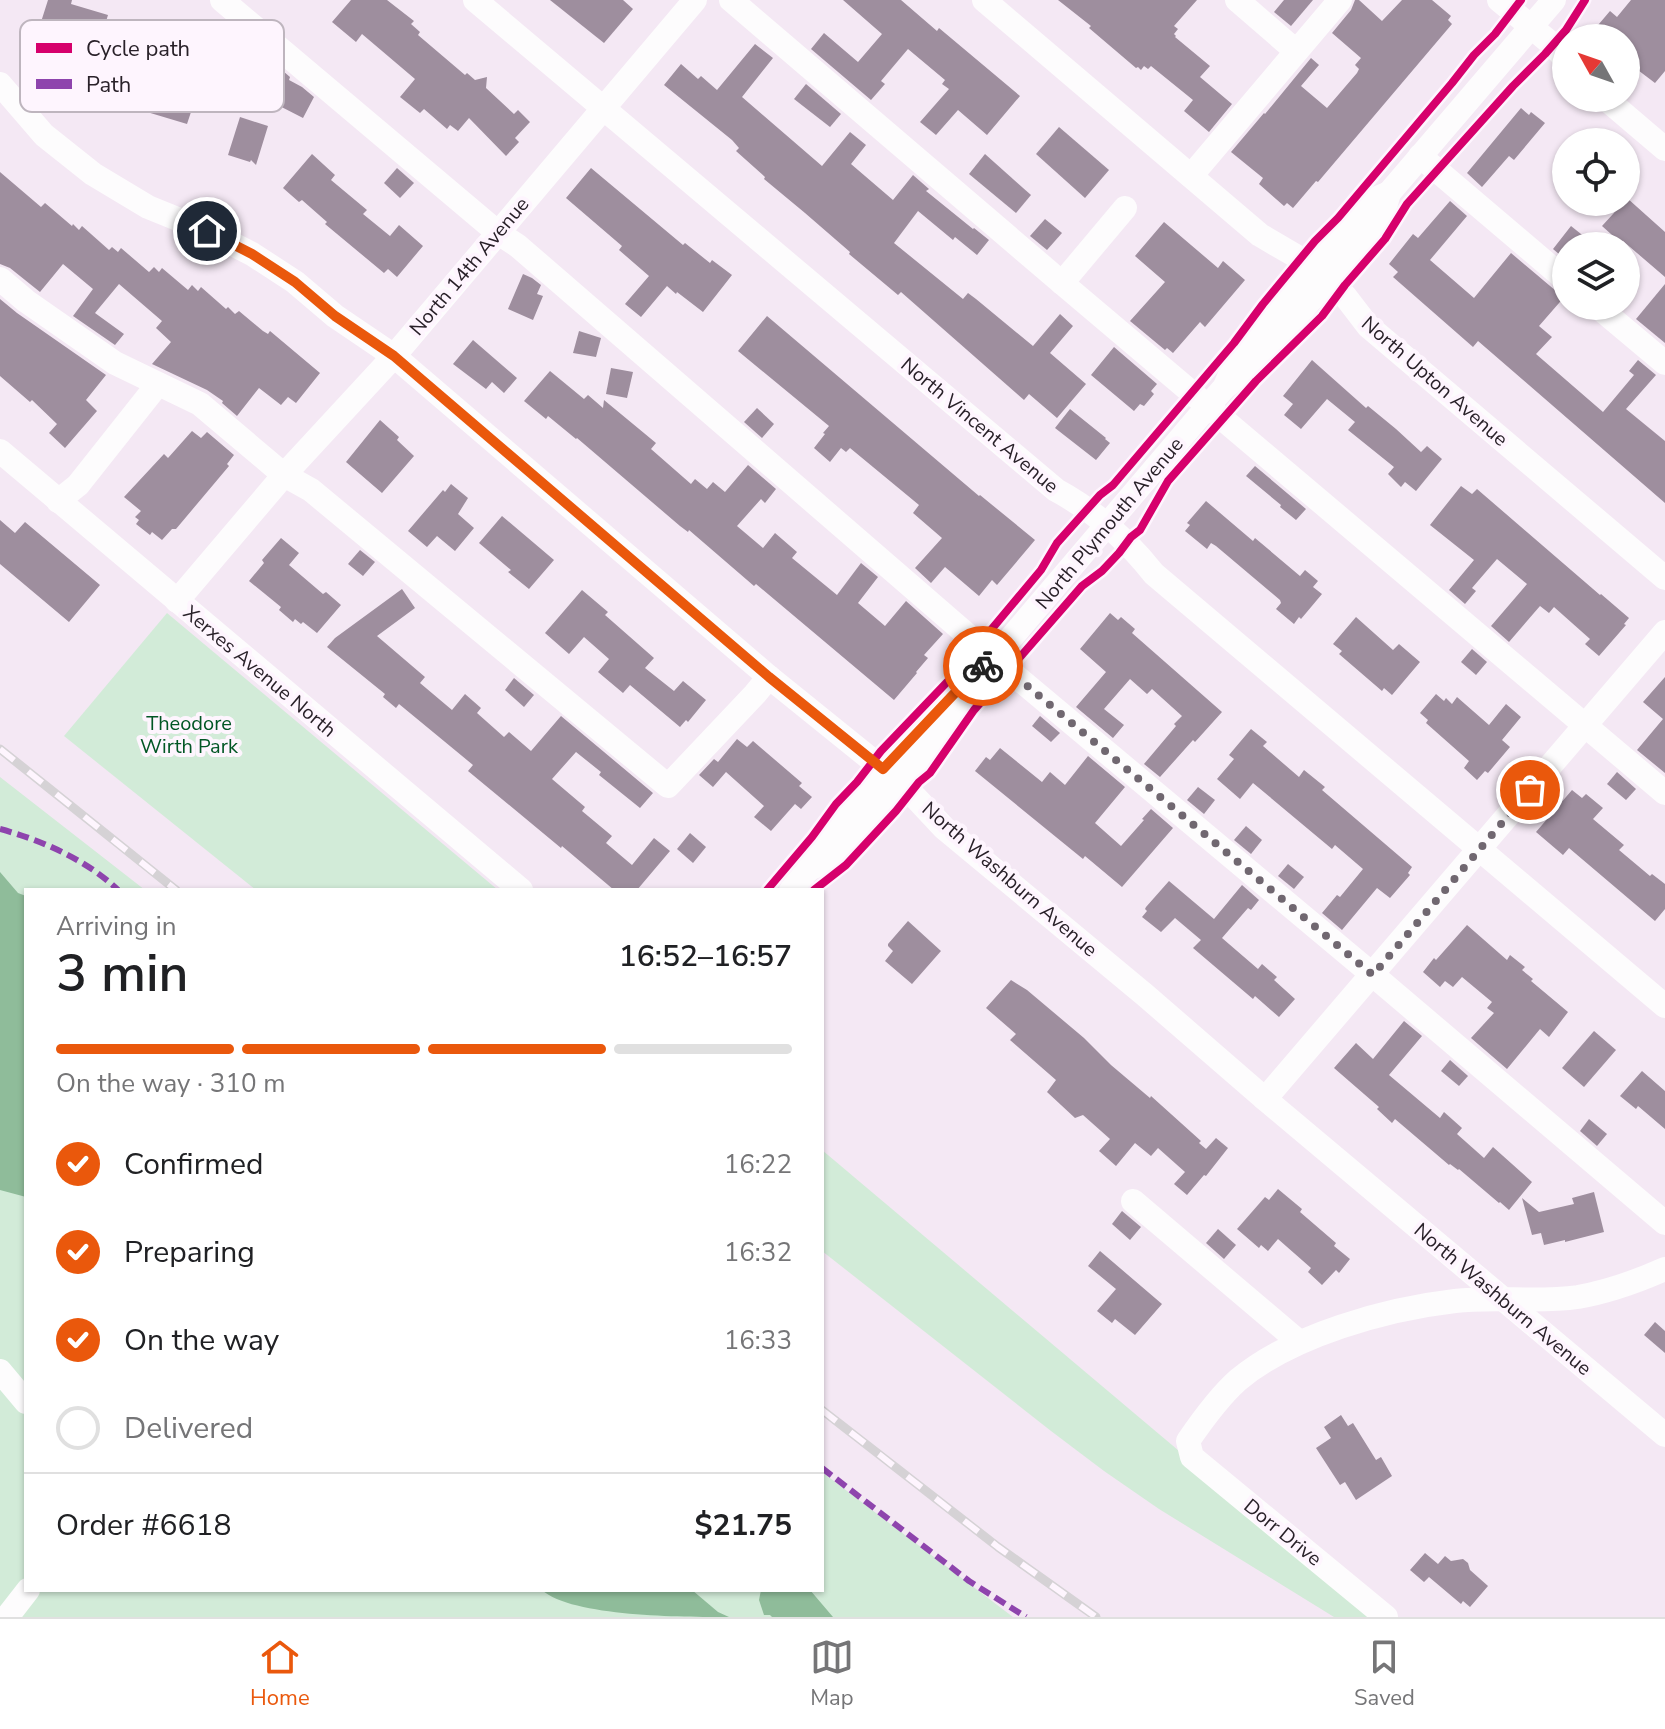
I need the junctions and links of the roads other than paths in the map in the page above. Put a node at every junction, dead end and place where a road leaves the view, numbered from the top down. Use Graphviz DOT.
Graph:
graph roads {
  1 [pos="222,0"];
  2 [pos="475,0"];
  3 [pos="695,0"];
  4 [pos="731,0"];
  5 [pos="984,0"];
  6 [pos="1237,0"];
  7 [pos="1340,0"];
  8 [pos="1499,0"];
  9 [pos="1554,0"];
  10 [pos="246,20"];
  11 [pos="1531,26"];
  12 [pos="1552,45"];
  13 [pos="1296,51"];
  14 [pos="284,52"];
  15 [pos="0,84"];
  16 [pos="20,107"];
  17 [pos="603,107"];
  18 [pos="24,112"];
  19 [pos="1626,112"];
  20 [pos="1660,135"];
  21 [pos="1420,156"];
  22 [pos="1191,176"];
  23 [pos="1125,208"];
  24 [pos="497,232"];
  25 [pos="1552,268"];
  26 [pos="1319,275"];
  27 [pos="0,279"];
  28 [pos="1062,283"];
  29 [pos="1614,320"];
  30 [pos="394,356"];
  31 [pos="1665,363"];
  32 [pos="158,384"];
  33 [pos="1216,397"];
  34 [pos="0,451"];
  35 [pos="284,475"];
  36 [pos="58,501"];
  37 [pos="1107,526"];
  38 [pos="1665,578"];
  39 [pos="177,601"];
  40 [pos="1665,632"];
  41 [pos="994,658"];
  42 [pos="769,677"];
  43 [pos="1585,725"];
  44 [pos="891,776"];
  45 [pos="1665,793"];
  46 [pos="1480,849"];
  47 [pos="519,888"];
  48 [pos="793,888"];
  49 [pos="1373,975"];
  50 [pos="1665,1006"];
  51 [pos="1265,1099"];
  52 [pos="1133,1201"];
  53 [pos="1665,1223"];
  54 [pos="1665,1269"];
  55 [pos="1504,1300"];
  56 [pos="1299,1342"];
  57 [pos="0,1371"];
  58 [pos="24,1400"];
  59 [pos="1665,1435"];
  60 [pos="26,1592"];
  61 [pos="7,1617"];
  62 [pos="1386,1617"];
  1 -- 10 [label="street"];
  2 -- 17 [label="street, North Vincent Avenue"];
  3 -- 17 [label="street, North 14th Avenue"];
  4 -- 28 [label="street"];
  5 -- 22 [label="street, North Upton Avenue"];
  6 -- 13 [label="street"];
  7 -- 13 [label="street"];
  8 -- 11 [label="street"];
  9 -- 11 [label="street, North Plymouth Avenue"];
  11 -- 12 [label="street"];
  11 -- 21 [label="street, North Plymouth Avenue"];
  13 -- 22 [label="street"];
  14 -- 24 [label="street"];
  15 -- 16 [label="street, North Washburn Avenue"];
  17 -- 24 [label="street, North 14th Avenue"];
  17 -- 37 [label="street, North Vincent Avenue"];
  18 -- 30 [label="street, North Washburn Avenue"];
  19 -- 20 [label="street"];
  21 -- 25 [label="street"];
  21 -- 26 [label="street, North Plymouth Avenue"];
  22 -- 26 [label="street, North Upton Avenue"];
  23 -- 28 [label="street"];
  24 -- 30 [label="street, North 14th Avenue"];
  24 -- 41 [label="street"];
  26 -- 33 [label="street, North Plymouth Avenue"];
  26 -- 38 [label="street, North Upton Avenue"];
  27 -- 32 [label="street"];
  28 -- 33 [label="street"];
  29 -- 31 [label="street"];
  30 -- 35 [label="street, North 14th Avenue"];
  30 -- 42 [label="street, North Washburn Avenue"];
  32 -- 35 [label="street"];
  32 -- 36 [label="street"];
  33 -- 37 [label="street, North Plymouth Avenue"];
  33 -- 43 [label="street"];
  34 -- 36 [label="street, Xerxes Avenue North"];
  35 -- 39 [label="street, North 14th Avenue"];
  35 -- 42 [label="street"];
  36 -- 39 [label="street, Xerxes Avenue North"];
  37 -- 41 [label="street, North Plymouth Avenue"];
  37 -- 46 [label="street, North Vincent Avenue"];
  39 -- 47 [label="street, Xerxes Avenue North"];
  40 -- 43 [label="street"];
  41 -- 44 [label="street, North Plymouth Avenue"];
  41 -- 49 [label="street"];
  42 -- 44 [label="street, North Washburn Avenue"];
  43 -- 45 [label="street"];
  43 -- 46 [label="street"];
  44 -- 48 [label="street, North Plymouth Avenue"];
  44 -- 51 [label="street, North Washburn Avenue"];
  46 -- 49 [label="street"];
  46 -- 50 [label="street, North Vincent Avenue"];
  49 -- 51 [label="street"];
  49 -- 53 [label="street"];
  51 -- 55 [label="street, North Washburn Avenue"];
  52 -- 56 [label="street"];
  54 -- 55 [label="street"];
  55 -- 56 [label="street"];
  55 -- 59 [label="street, North Washburn Avenue"];
  56 -- 62 [label="street, Dorr Drive"];
  57 -- 58 [label="street"];
  60 -- 61 [label="street"];
}
